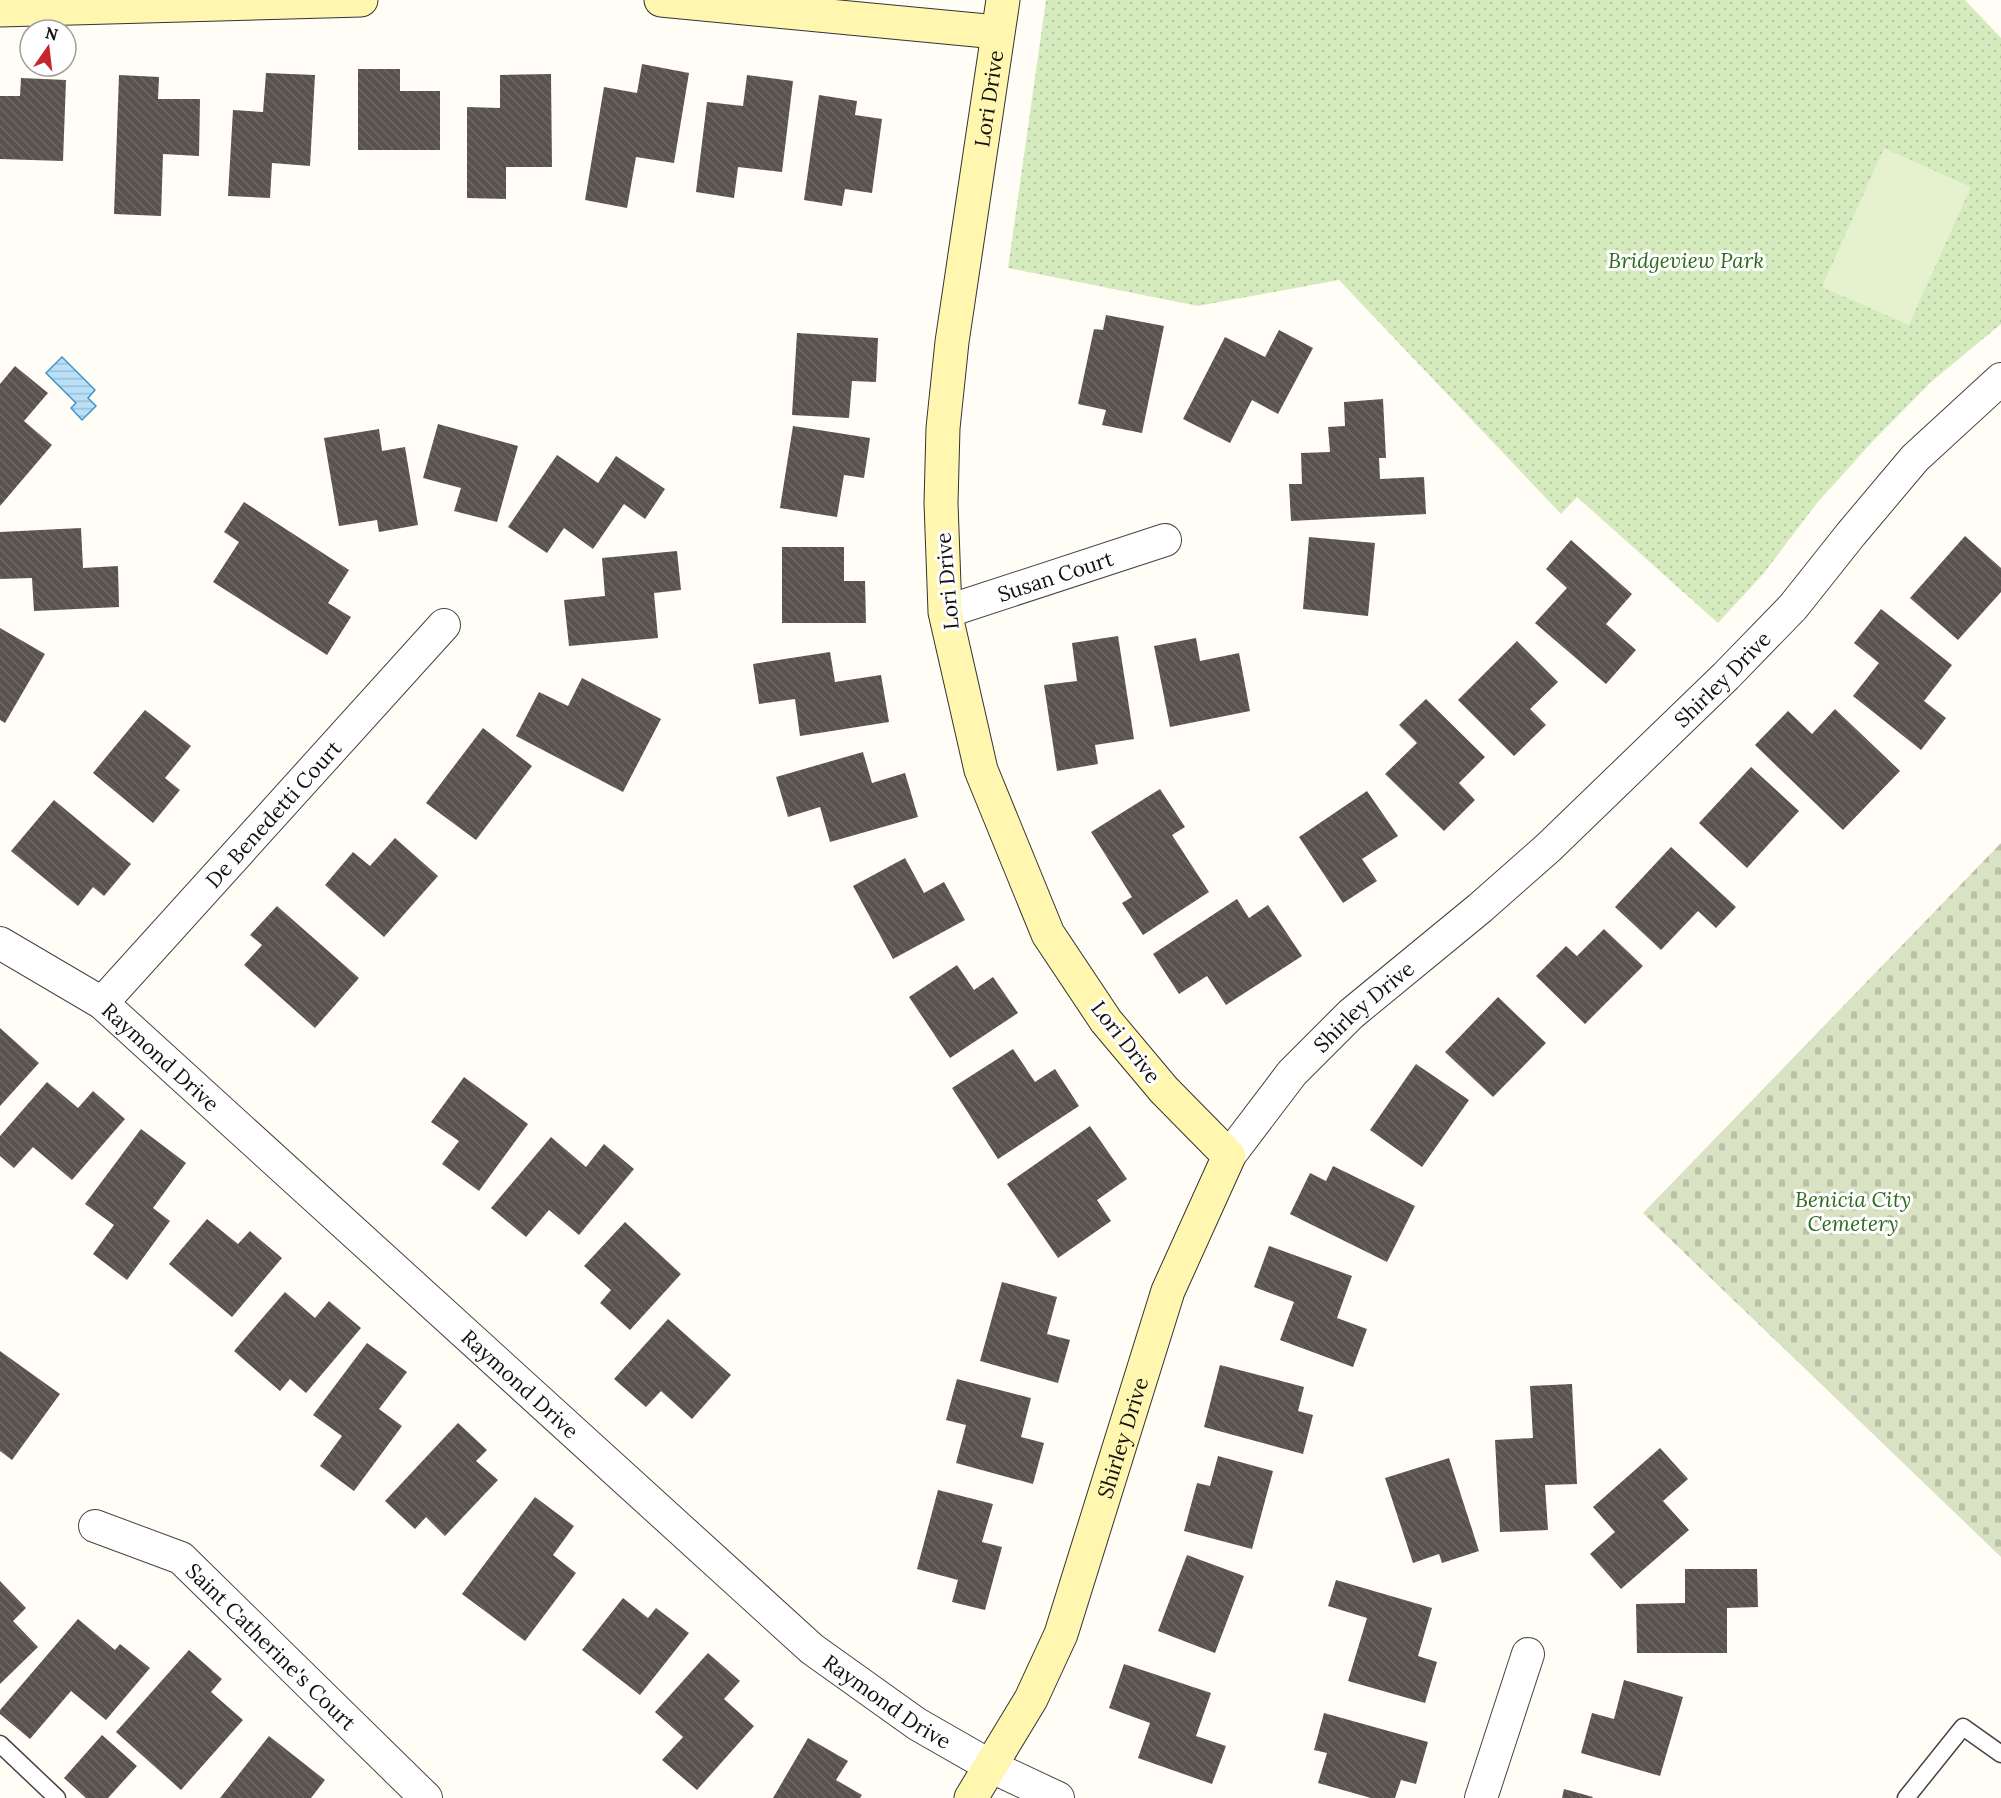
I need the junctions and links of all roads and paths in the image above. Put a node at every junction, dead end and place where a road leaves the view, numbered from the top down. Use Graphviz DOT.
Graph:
graph roads {
  1 [pos="361,0"];
  2 [pos="661,0"];
  3 [pos="1003,0"];
  4 [pos="0,10"];
  5 [pos="997,32"];
  6 [pos="2001,379"];
  7 [pos="1165,540"];
  8 [pos="945,612"];
  9 [pos="444,625"];
  10 [pos="0,943"];
  11 [pos="102,1003"];
  12 [pos="1229,1156"];
  13 [pos="95,1526"];
  14 [pos="1528,1654"];
  15 [pos="0,1744"];
  16 [pos="2001,1754"];
  17 [pos="992,1767"];
  18 [pos="57,1798"];
  19 [pos="426,1798"];
  20 [pos="971,1798"];
  21 [pos="1058,1798"];
  22 [pos="1481,1798"];
  23 [pos="1906,1798"];
  1 -- 4 [label="street"];
  2 -- 5 [label="street"];
  3 -- 5 [label="street, Lori Drive"];
  5 -- 8 [label="street, Lori Drive"];
  6 -- 12 [label="street, Shirley Drive"];
  7 -- 8 [label="street, Susan Court"];
  8 -- 12 [label="street, Lori Drive"];
  9 -- 11 [label="street, De Benedetti Court"];
  10 -- 11 [label="street, Raymond Drive"];
  11 -- 17 [label="street, Raymond Drive"];
  12 -- 17 [label="street, Shirley Drive"];
  13 -- 19 [label="street, Saint Catherine's Court"];
  14 -- 22 [label="street"];
  15 -- 18 [label="lane"];
  16 -- 23 [label="lane"];
  17 -- 20 [label="street, Shirley Drive"];
  17 -- 21 [label="street, Raymond Drive"];
}
